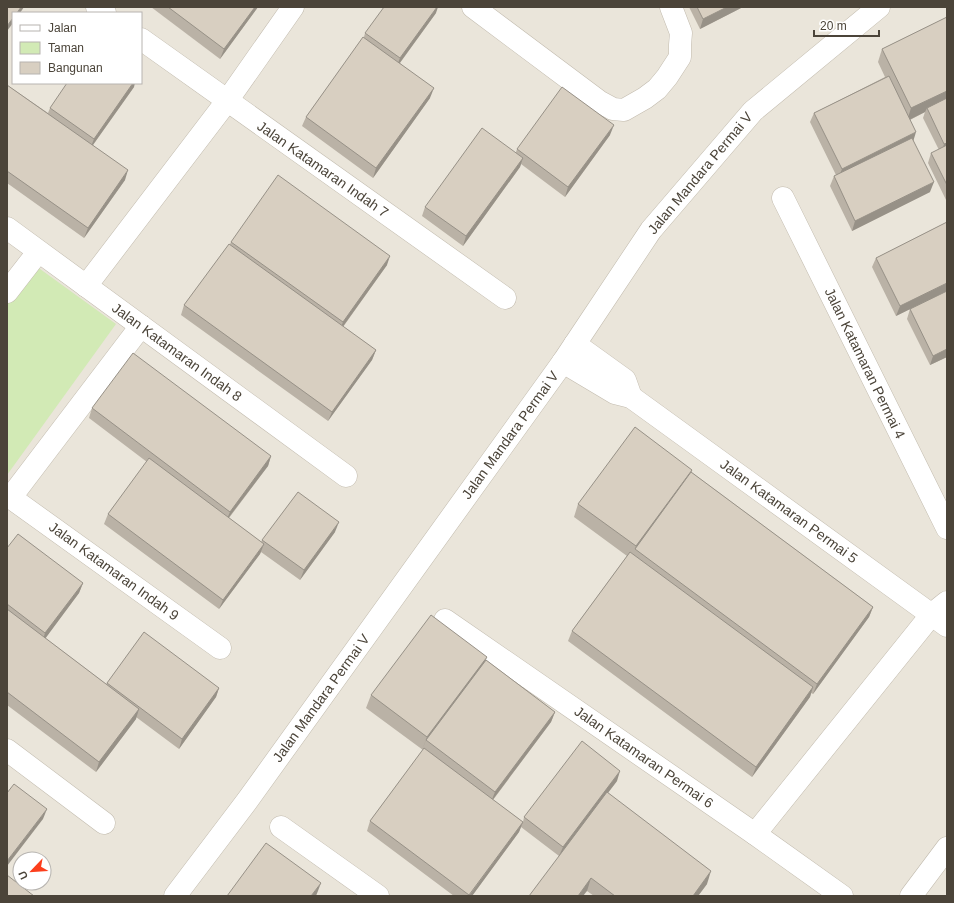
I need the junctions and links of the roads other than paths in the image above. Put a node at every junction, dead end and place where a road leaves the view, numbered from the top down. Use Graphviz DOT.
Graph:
graph roads {
  1 [pos="293,7"];
  2 [pos="473,7"];
  3 [pos="671,7"];
  4 [pos="880,7"];
  5 [pos="142,40"];
  6 [pos="226,101"];
  7 [pos="783,198"];
  8 [pos="7,228"];
  9 [pos="38,252"];
  10 [pos="86,286"];
  11 [pos="7,292"];
  12 [pos="505,298"];
  13 [pos="141,326"];
  14 [pos="575,344"];
  15 [pos="563,362"];
  16 [pos="631,397"];
  17 [pos="346,476"];
  18 [pos="9,496"];
  19 [pos="947,528"];
  20 [pos="942,614"];
  21 [pos="445,620"];
  22 [pos="220,648"];
  23 [pos="7,750"];
  24 [pos="104,823"];
  25 [pos="281,827"];
  26 [pos="755,834"];
  27 [pos="947,848"];
  28 [pos="831,893"];
  29 [pos="175,896"];
  30 [pos="378,896"];
  31 [pos="911,896"];
  1 -- 6 [label="street"];
  2 -- 3 [label="street"];
  4 -- 14 [label="street, Jalan Mandara Permai V"];
  5 -- 6 [label="street, Jalan Katamaran Indah 7"];
  6 -- 10 [label="street"];
  6 -- 12 [label="street, Jalan Katamaran Indah 7"];
  7 -- 19 [label="street, Jalan Katamaran Permai 4"];
  8 -- 9 [label="street, Jalan Katamaran Indah 8"];
  9 -- 10 [label="street, Jalan Katamaran Indah 8"];
  9 -- 11 [label="street"];
  10 -- 13 [label="street, Jalan Katamaran Indah 8"];
  13 -- 17 [label="street, Jalan Katamaran Indah 8"];
  13 -- 18 [label="street"];
  14 -- 15 [label="street, Jalan Mandara Permai V"];
  14 -- 16 [label="street"];
  15 -- 16 [label="street, Jalan Katamaran Permai 5"];
  15 -- 29 [label="street, Jalan Mandara Permai V"];
  16 -- 20 [label="street, Jalan Katamaran Permai 5"];
  18 -- 22 [label="street, Jalan Katamaran Indah 9"];
  20 -- 26 [label="street"];
  21 -- 26 [label="street, Jalan Katamaran Permai 6"];
  23 -- 24 [label="street"];
  25 -- 30 [label="street"];
  26 -- 28 [label="street, Jalan Katamaran Permai 6"];
  27 -- 31 [label="street"];
}
